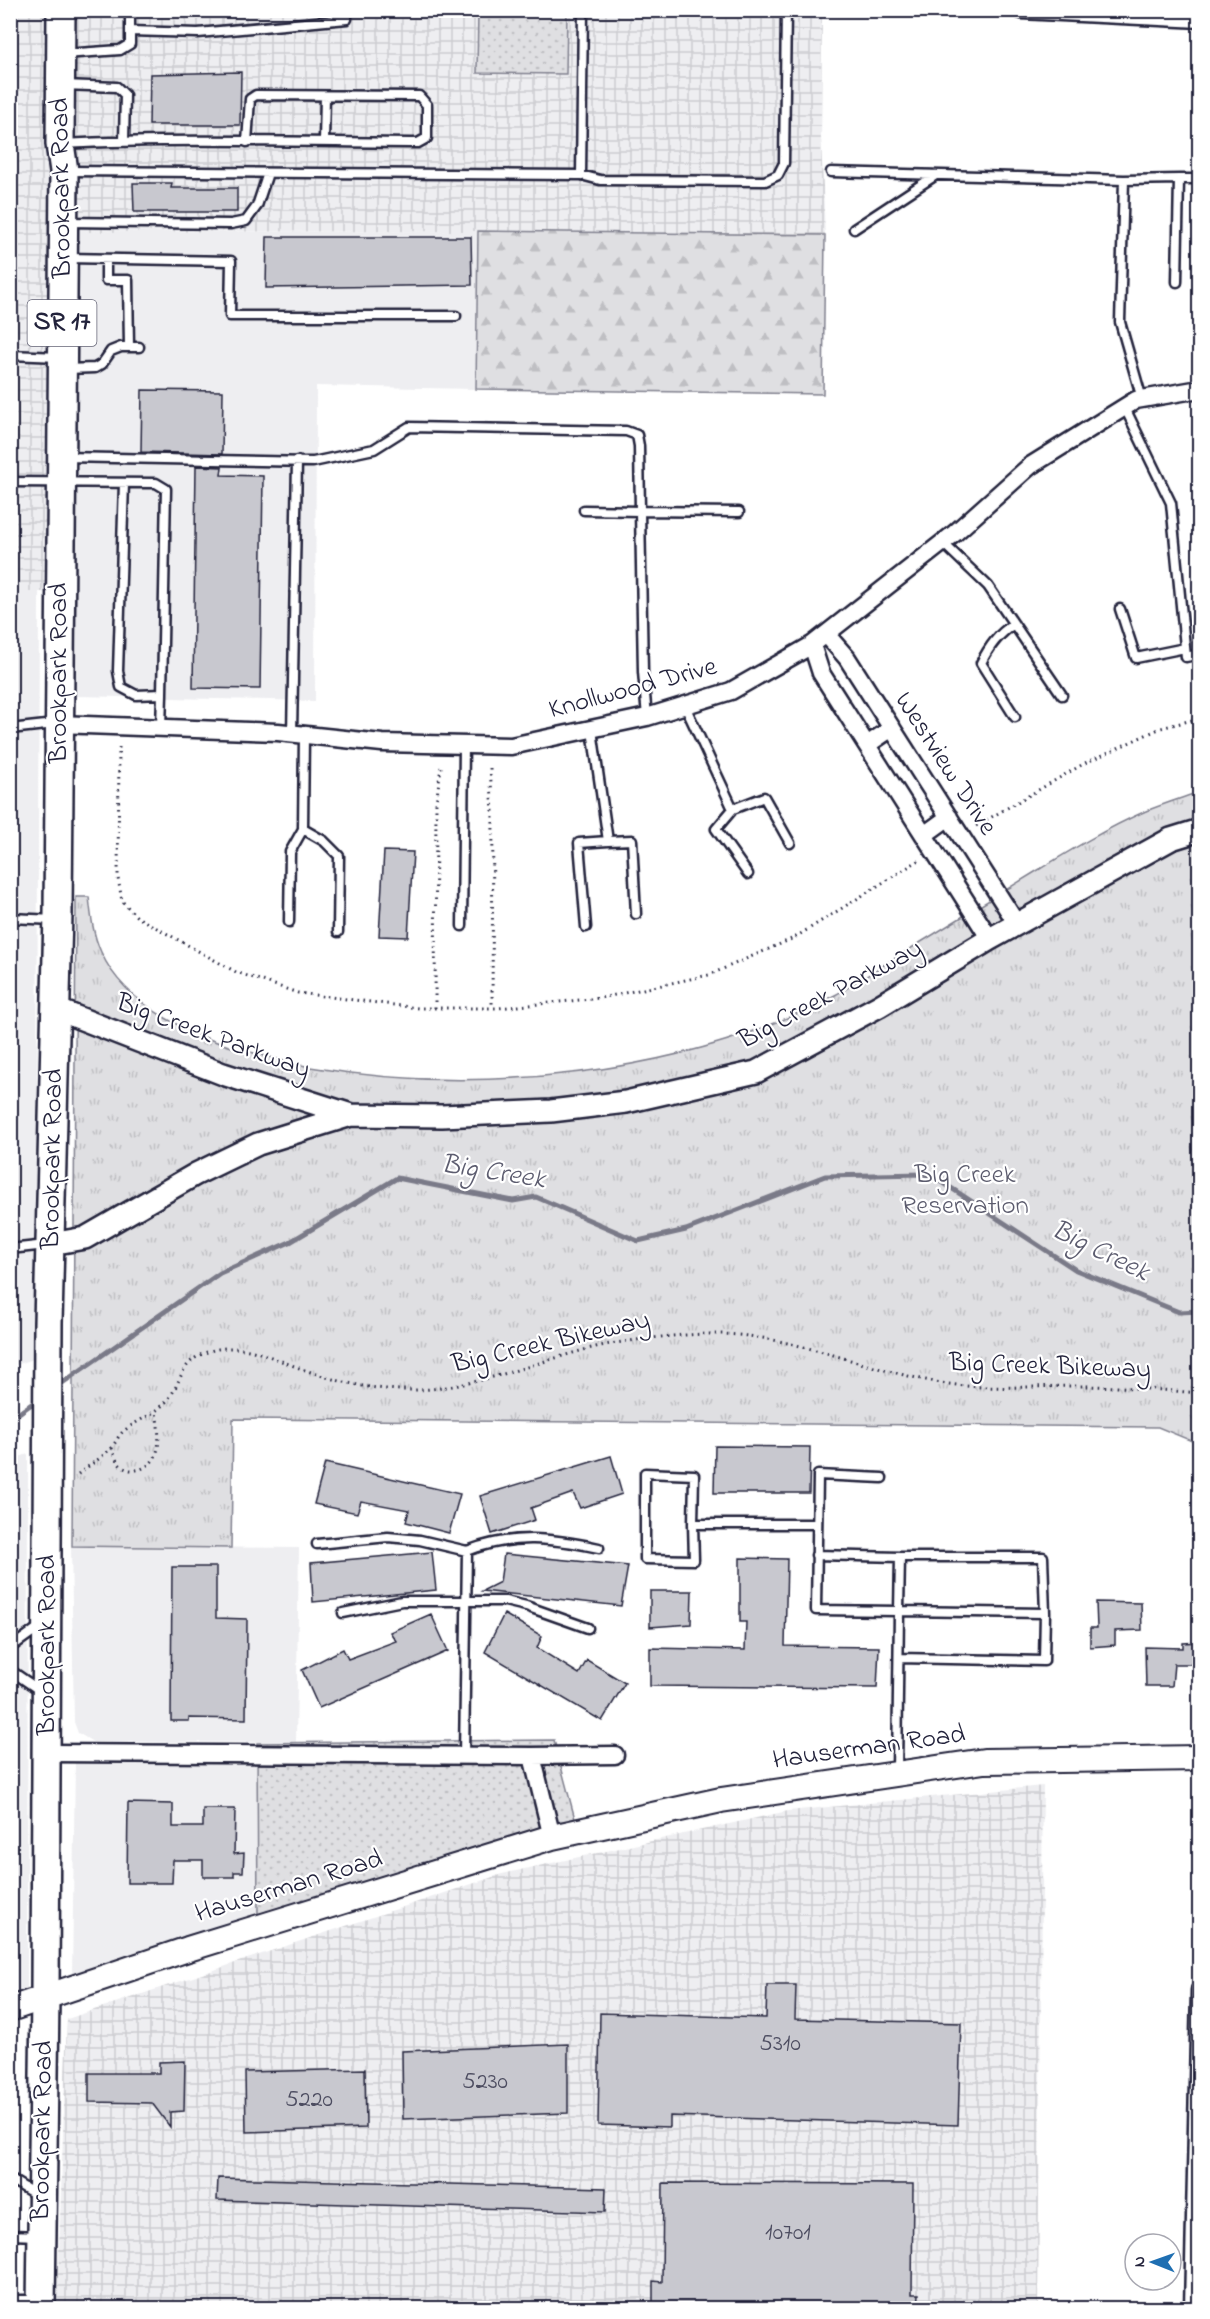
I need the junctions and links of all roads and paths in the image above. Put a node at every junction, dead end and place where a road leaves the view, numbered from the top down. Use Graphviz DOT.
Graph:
graph roads {
  1 [pos="61,10"];
  2 [pos="130,10"];
  3 [pos="347,10"];
  4 [pos="583,10"];
  5 [pos="786,10"];
  6 [pos="1021,10"];
  7 [pos="1200,19"];
  8 [pos="130,31"];
  9 [pos="61,54"];
  10 [pos="60,85"];
  11 [pos="325,96"];
  12 [pos="124,141"];
  13 [pos="247,142"];
  14 [pos="324,142"];
  15 [pos="60,144"];
  16 [pos="64,171"];
  17 [pos="831,172"];
  18 [pos="268,173"];
  19 [pos="581,175"];
  20 [pos="936,175"];
  21 [pos="1179,179"];
  22 [pos="1200,179"];
  23 [pos="1124,180"];
  24 [pos="64,222"];
  25 [pos="854,229"];
  26 [pos="63,258"];
  27 [pos="106,259"];
  28 [pos="1177,282"];
  29 [pos="456,316"];
  30 [pos="139,346"];
  31 [pos="129,347"];
  32 [pos="10,355"];
  33 [pos="62,363"];
  34 [pos="1200,389"];
  35 [pos="1142,399"];
  36 [pos="1125,408"];
  37 [pos="297,461"];
  38 [pos="61,470"];
  39 [pos="10,482"];
  40 [pos="124,483"];
  41 [pos="584,510"];
  42 [pos="640,510"];
  43 [pos="739,512"];
  44 [pos="943,543"];
  45 [pos="1120,609"];
  46 [pos="1014,624"];
  47 [pos="826,634"];
  48 [pos="812,645"];
  49 [pos="1185,648"];
  50 [pos="1200,654"];
  51 [pos="162,694"];
  52 [pos="1062,695"];
  53 [pos="685,706"];
  54 [pos="646,717"];
  55 [pos="1015,717"];
  56 [pos="1200,718"];
  57 [pos="58,724"];
  58 [pos="161,728"];
  59 [pos="892,728"];
  60 [pos="10,729"];
  61 [pos="592,730"];
  62 [pos="298,734"];
  63 [pos="464,745"];
  64 [pos="867,745"];
  65 [pos="119,747"];
  66 [pos="441,767"];
  67 [pos="490,768"];
  68 [pos="733,809"];
  69 [pos="949,817"];
  70 [pos="303,829"];
  71 [pos="1200,830"];
  72 [pos="924,835"];
  73 [pos="961,835"];
  74 [pos="608,841"];
  75 [pos="790,843"];
  76 [pos="934,851"];
  77 [pos="748,874"];
  78 [pos="636,914"];
  79 [pos="10,918"];
  80 [pos="58,920"];
  81 [pos="289,922"];
  82 [pos="1017,924"];
  83 [pos="462,926"];
  84 [pos="586,927"];
  85 [pos="338,932"];
  86 [pos="990,939"];
  87 [pos="435,1008"];
  88 [pos="492,1008"];
  89 [pos="56,1009"];
  90 [pos="351,1115"];
  91 [pos="51,1244"];
  92 [pos="10,1249"];
  93 [pos="1200,1393"];
  94 [pos="156,1411"];
  95 [pos="112,1448"];
  96 [pos="78,1474"];
  97 [pos="882,1478"];
  98 [pos="693,1524"];
  99 [pos="816,1524"];
  100 [pos="317,1544"];
  101 [pos="599,1548"];
  102 [pos="467,1551"];
  103 [pos="816,1555"];
  104 [pos="900,1557"];
  105 [pos="467,1600"];
  106 [pos="899,1611"];
  107 [pos="343,1613"];
  108 [pos="1045,1613"];
  109 [pos="47,1622"];
  110 [pos="588,1628"];
  111 [pos="10,1648"];
  112 [pos="898,1658"];
  113 [pos="10,1670"];
  114 [pos="47,1695"];
  115 [pos="47,1753"];
  116 [pos="615,1755"];
  117 [pos="464,1756"];
  118 [pos="532,1756"];
  119 [pos="1200,1758"];
  120 [pos="897,1773"];
  121 [pos="552,1837"];
  122 [pos="1200,1990"];
  123 [pos="45,1997"];
  124 [pos="10,2009"];
  125 [pos="10,2179"];
  126 [pos="42,2199"];
  127 [pos="10,2235"];
  128 [pos="42,2236"];
  129 [pos="10,2300"];
  130 [pos="41,2304"];
  131 [pos="1193,2308"];
  1 -- 9 [label="main road, Brookpark Road / SR 17"];
  2 -- 8 [label="lane"];
  3 -- 8 [label="lane"];
  4 -- 19 [label="lane"];
  5 -- 19 [label="lane"];
  6 -- 7 [label="street"];
  8 -- 9 [label="lane"];
  9 -- 10 [label="main road, Brookpark Road / SR 17"];
  10 -- 12 [label="lane"];
  10 -- 15 [label="main road, Brookpark Road / SR 17"];
  11 -- 13 [label="lane"];
  11 -- 14 [label="lane"];
  11 -- 14 [label="lane"];
  12 -- 13 [label="lane"];
  12 -- 15 [label="lane"];
  13 -- 14 [label="lane"];
  15 -- 16 [label="main road, Brookpark Road / SR 17"];
  16 -- 18 [label="lane"];
  16 -- 24 [label="main road, Brookpark Road / SR 17"];
  17 -- 20 [label="lane"];
  18 -- 19 [label="lane"];
  18 -- 24 [label="lane"];
  20 -- 23 [label="lane"];
  20 -- 25 [label="lane"];
  21 -- 22 [label="lane"];
  21 -- 23 [label="lane"];
  21 -- 28 [label="lane"];
  23 -- 35 [label="lane"];
  24 -- 26 [label="main road, Brookpark Road / SR 17"];
  26 -- 27 [label="lane"];
  26 -- 33 [label="main road, Brookpark Road / SR 17"];
  27 -- 29 [label="lane"];
  27 -- 31 [label="lane"];
  30 -- 31 [label="lane"];
  31 -- 33 [label="lane"];
  32 -- 33 [label="lane"];
  33 -- 38 [label="main road, Brookpark Road / SR 17"];
  34 -- 35 [label="street, Knollwood Drive"];
  35 -- 36 [label="street, Knollwood Drive"];
  36 -- 44 [label="street, Knollwood Drive"];
  36 -- 49 [label="lane"];
  37 -- 38 [label="lane"];
  37 -- 42 [label="lane"];
  37 -- 62 [label="lane"];
  38 -- 39 [label="lane"];
  38 -- 40 [label="lane"];
  38 -- 57 [label="main road, Brookpark Road / SR 17"];
  40 -- 51 [label="lane"];
  40 -- 51 [label="lane"];
  41 -- 42 [label="lane"];
  42 -- 43 [label="lane"];
  42 -- 54 [label="lane"];
  44 -- 46 [label="lane"];
  44 -- 47 [label="street, Knollwood Drive"];
  45 -- 49 [label="lane"];
  46 -- 52 [label="lane"];
  46 -- 55 [label="lane"];
  47 -- 48 [label="street, Knollwood Drive"];
  47 -- 59 [label="street, Westview Drive"];
  48 -- 53 [label="street, Knollwood Drive"];
  48 -- 64 [label="street, Westview Drive"];
  49 -- 50 [label="lane"];
  51 -- 58 [label="lane"];
  53 -- 54 [label="street, Knollwood Drive"];
  53 -- 68 [label="lane"];
  54 -- 61 [label="street, Knollwood Drive"];
  56 -- 73 [label="path"];
  57 -- 58 [label="street, Knollwood Drive"];
  57 -- 60 [label="lane"];
  57 -- 80 [label="main road, Brookpark Road / SR 17"];
  58 -- 62 [label="street, Knollwood Drive"];
  59 -- 64 [label="street"];
  59 -- 69 [label="street, Westview Drive"];
  61 -- 63 [label="street, Knollwood Drive"];
  61 -- 74 [label="lane"];
  62 -- 63 [label="street, Knollwood Drive"];
  62 -- 70 [label="lane"];
  63 -- 83 [label="lane"];
  64 -- 72 [label="street, Westview Drive"];
  65 -- 87 [label="path"];
  66 -- 87 [label="path"];
  67 -- 88 [label="path"];
  68 -- 75 [label="lane"];
  68 -- 77 [label="lane"];
  69 -- 72 [label="street"];
  69 -- 73 [label="street, Westview Drive"];
  70 -- 81 [label="lane"];
  70 -- 85 [label="lane"];
  71 -- 82 [label="street, Big Creek Parkway"];
  72 -- 76 [label="street, Westview Drive"];
  73 -- 82 [label="street, Westview Drive"];
  74 -- 78 [label="lane"];
  74 -- 84 [label="lane"];
  76 -- 86 [label="street, Westview Drive"];
  76 -- 88 [label="path"];
  79 -- 80 [label="lane"];
  80 -- 89 [label="main road, Brookpark Road / SR 17"];
  82 -- 86 [label="street, Big Creek Parkway"];
  86 -- 90 [label="street, Big Creek Parkway"];
  87 -- 88 [label="path"];
  89 -- 90 [label="street, Big Creek Parkway"];
  89 -- 91 [label="main road, Brookpark Road / SR 17"];
  90 -- 91 [label="street, Big Creek Parkway"];
  91 -- 92 [label="lane"];
  91 -- 109 [label="main road, Brookpark Road / SR 17"];
  93 -- 94 [label="path, Big Creek Bikeway"];
  94 -- 95 [label="path, Big Creek Bikeway"];
  94 -- 95 [label="path"];
  95 -- 96 [label="path, Big Creek Bikeway"];
  97 -- 99 [label="lane"];
  98 -- 98 [label="lane"];
  98 -- 99 [label="lane"];
  99 -- 103 [label="lane"];
  100 -- 102 [label="lane"];
  101 -- 102 [label="lane"];
  102 -- 105 [label="lane"];
  103 -- 104 [label="lane"];
  103 -- 106 [label="lane"];
  104 -- 106 [label="lane"];
  104 -- 108 [label="lane"];
  105 -- 107 [label="lane"];
  105 -- 110 [label="lane"];
  105 -- 117 [label="lane"];
  106 -- 108 [label="lane"];
  106 -- 112 [label="lane"];
  108 -- 112 [label="lane"];
  109 -- 111 [label="lane"];
  109 -- 114 [label="main road, Brookpark Road / SR 17"];
  112 -- 120 [label="lane"];
  113 -- 114 [label="lane"];
  114 -- 115 [label="main road, Brookpark Road / SR 17"];
  115 -- 117 [label="street"];
  115 -- 123 [label="main road, Brookpark Road / SR 17"];
  116 -- 118 [label="street"];
  117 -- 118 [label="street"];
  118 -- 121 [label="street"];
  119 -- 120 [label="main road, Hauserman Road"];
  120 -- 121 [label="main road, Hauserman Road"];
  121 -- 123 [label="main road, Hauserman Road"];
  122 -- 131 [label="street"];
  123 -- 124 [label="main road, Hauserman Road"];
  123 -- 126 [label="main road, Brookpark Road / SR 17"];
  125 -- 126 [label="lane"];
  126 -- 128 [label="main road, Brookpark Road / SR 17"];
  127 -- 128 [label="lane"];
  128 -- 130 [label="main road, Brookpark Road / SR 17"];
  129 -- 130 [label="lane"];
}
